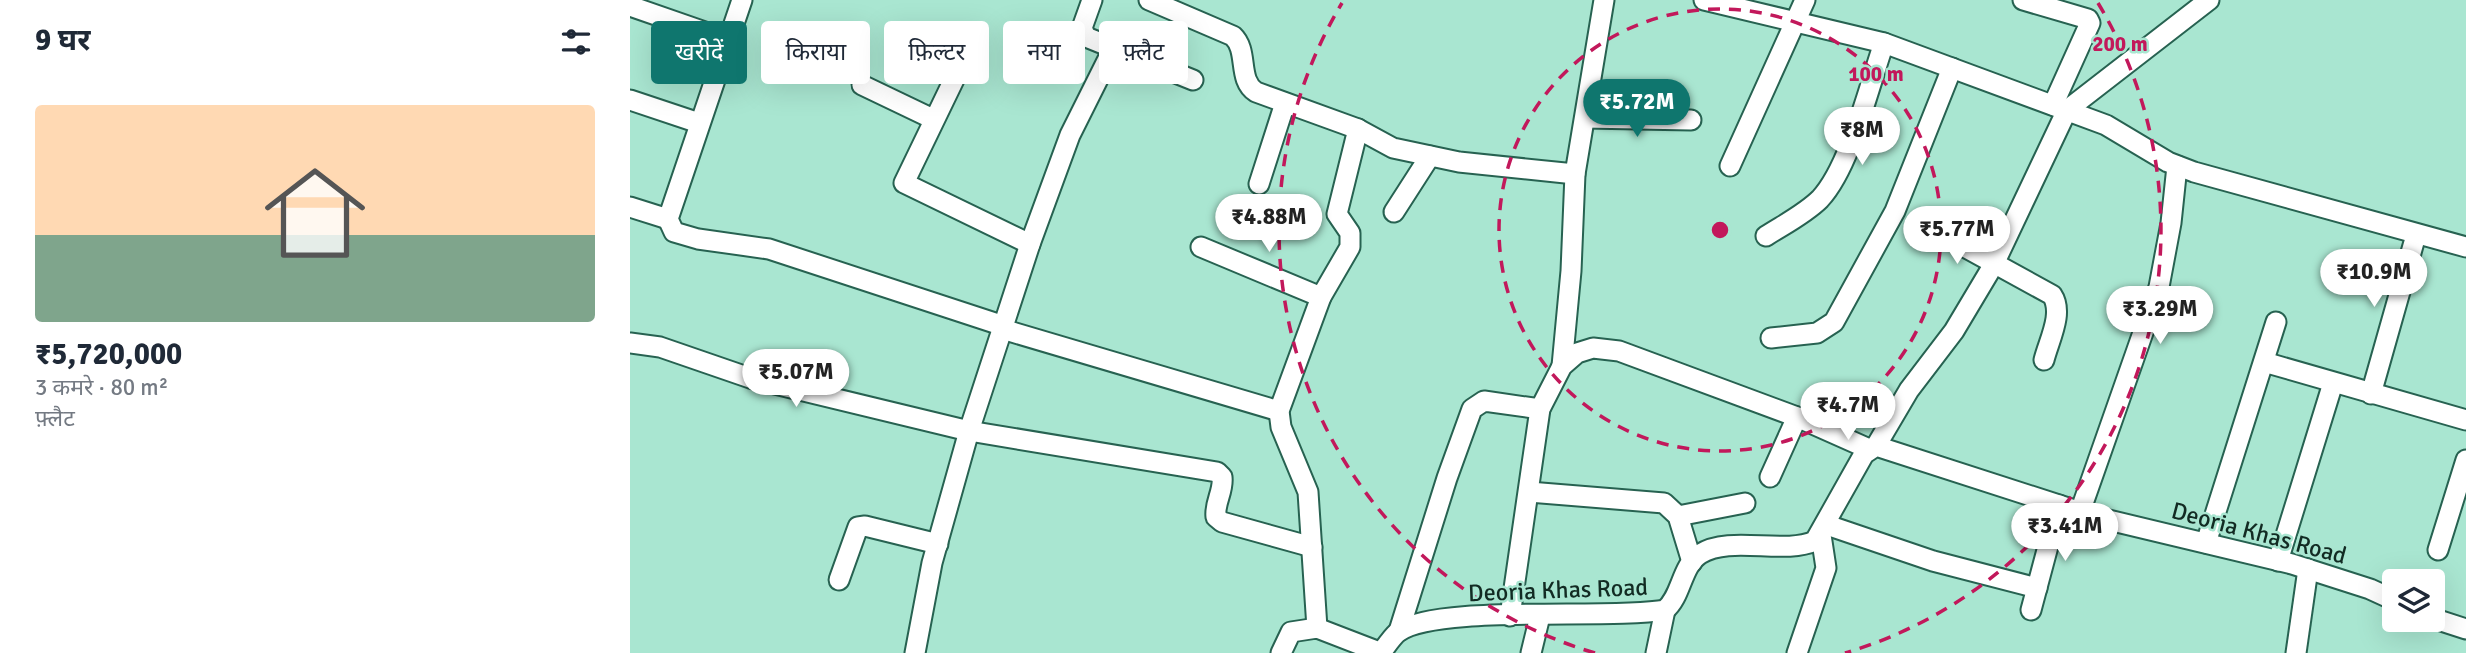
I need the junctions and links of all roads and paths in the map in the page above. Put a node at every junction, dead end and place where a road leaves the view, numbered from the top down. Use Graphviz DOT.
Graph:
graph roads {
  1 [pos="742,0"];
  2 [pos="1092,0"];
  3 [pos="1149,0"];
  4 [pos="1604,0"];
  5 [pos="1705,0"];
  6 [pos="1805,0"];
  7 [pos="2023,0"];
  8 [pos="2209,0"];
  9 [pos="630,6"];
  10 [pos="1184,7"];
  11 [pos="673,21"];
  12 [pos="735,21"];
  13 [pos="1797,23"];
  14 [pos="1099,43"];
  15 [pos="1884,43"];
  16 [pos="1952,68"];
  17 [pos="1099,77"];
  18 [pos="1188,78"];
  19 [pos="1193,80"];
  20 [pos="713,84"];
  21 [pos="951,84"];
  22 [pos="862,85"];
  23 [pos="630,100"];
  24 [pos="1285,103"];
  25 [pos="2060,108"];
  26 [pos="1585,118"];
  27 [pos="933,119"];
  28 [pos="1691,120"];
  29 [pos="699,123"];
  30 [pos="1358,129"];
  31 [pos="1430,156"];
  32 [pos="1730,166"];
  33 [pos="2177,166"];
  34 [pos="1575,174"];
  35 [pos="1259,184"];
  36 [pos="630,207"];
  37 [pos="1394,212"];
  38 [pos="668,219"];
  39 [pos="1939,233"];
  40 [pos="2416,235"];
  41 [pos="1766,236"];
  42 [pos="1030,244"];
  43 [pos="1201,247"];
  44 [pos="2466,247"];
  45 [pos="1994,264"];
  46 [pos="1321,297"];
  47 [pos="2276,322"];
  48 [pos="1003,328"];
  49 [pos="1771,338"];
  50 [pos="630,343"];
  51 [pos="2044,360"];
  52 [pos="2264,362"];
  53 [pos="1562,366"];
  54 [pos="2333,383"];
  55 [pos="2371,394"];
  56 [pos="1540,409"];
  57 [pos="1279,411"];
  58 [pos="1797,418"];
  59 [pos="2466,420"];
  60 [pos="969,431"];
  61 [pos="1872,448"];
  62 [pos="2466,460"];
  63 [pos="1770,477"];
  64 [pos="1528,492"];
  65 [pos="1745,503"];
  66 [pos="2059,505"];
  67 [pos="2080,512"];
  68 [pos="1678,516"];
  69 [pos="1824,530"];
  70 [pos="2206,543"];
  71 [pos="938,544"];
  72 [pos="1311,547"];
  73 [pos="2438,550"];
  74 [pos="2278,561"];
  75 [pos="1692,562"];
  76 [pos="2308,569"];
  77 [pos="839,580"];
  78 [pos="2037,588"];
  79 [pos="2382,594"];
  80 [pos="1665,610"];
  81 [pos="2031,610"];
  82 [pos="1510,616"];
  83 [pos="1539,616"];
  84 [pos="2445,622"];
  85 [pos="1317,628"];
  86 [pos="2466,629"];
  87 [pos="1399,631"];
  88 [pos="915,653"];
  89 [pos="1281,653"];
  90 [pos="1382,653"];
  91 [pos="1531,653"];
  92 [pos="1656,653"];
  93 [pos="1797,653"];
  94 [pos="2296,653"];
  1 -- 12 [label="street"];
  2 -- 14 [label="street"];
  3 -- 10 [label="street"];
  4 -- 26 [label="street"];
  5 -- 13 [label="street"];
  6 -- 13 [label="street"];
  7 -- 25 [label="street"];
  8 -- 25 [label="street"];
  9 -- 11 [label="street"];
  10 -- 24 [label="street"];
  13 -- 15 [label="street"];
  13 -- 32 [label="street"];
  15 -- 16 [label="street"];
  15 -- 41 [label="street"];
  16 -- 25 [label="street"];
  16 -- 49 [label="street"];
  17 -- 42 [label="street"];
  18 -- 19 [label="street"];
  20 -- 29 [label="street"];
  21 -- 27 [label="street"];
  22 -- 27 [label="street"];
  23 -- 29 [label="street"];
  24 -- 30 [label="street"];
  24 -- 35 [label="street"];
  25 -- 33 [label="street"];
  25 -- 45 [label="street"];
  26 -- 28 [label="street"];
  26 -- 34 [label="street"];
  27 -- 42 [label="street"];
  29 -- 38 [label="street"];
  30 -- 31 [label="street"];
  30 -- 46 [label="street"];
  31 -- 34 [label="street"];
  31 -- 37 [label="street"];
  33 -- 40 [label="street"];
  33 -- 67 [label="street"];
  34 -- 53 [label="street"];
  36 -- 38 [label="street"];
  38 -- 48 [label="street"];
  39 -- 45 [label="street"];
  40 -- 44 [label="street"];
  40 -- 55 [label="street"];
  42 -- 48 [label="street"];
  43 -- 46 [label="street"];
  45 -- 51 [label="street"];
  45 -- 61 [label="street"];
  46 -- 57 [label="street"];
  47 -- 52 [label="street"];
  48 -- 57 [label="street"];
  48 -- 60 [label="street"];
  50 -- 60 [label="street"];
  52 -- 54 [label="street"];
  52 -- 70 [label="street"];
  53 -- 56 [label="street"];
  53 -- 58 [label="street, Deoria Khas Road"];
  54 -- 55 [label="street"];
  54 -- 74 [label="street"];
  55 -- 59 [label="street"];
  56 -- 64 [label="street"];
  56 -- 87 [label="street"];
  57 -- 72 [label="street"];
  58 -- 61 [label="street, Deoria Khas Road"];
  58 -- 63 [label="street"];
  60 -- 71 [label="street"];
  60 -- 72 [label="street"];
  61 -- 66 [label="street, Deoria Khas Road"];
  61 -- 69 [label="street"];
  62 -- 73 [label="street"];
  64 -- 68 [label="street"];
  64 -- 82 [label="street"];
  65 -- 68 [label="street"];
  66 -- 67 [label="street, Deoria Khas Road"];
  66 -- 78 [label="street"];
  67 -- 70 [label="street, Deoria Khas Road"];
  68 -- 75 [label="street"];
  69 -- 75 [label="street"];
  69 -- 78 [label="street"];
  69 -- 93 [label="street"];
  70 -- 74 [label="street, Deoria Khas Road"];
  71 -- 77 [label="street"];
  71 -- 88 [label="street"];
  72 -- 85 [label="street"];
  74 -- 76 [label="street, Deoria Khas Road"];
  75 -- 80 [label="street, Deoria Khas Road"];
  76 -- 79 [label="street, Deoria Khas Road"];
  76 -- 94 [label="street"];
  78 -- 81 [label="street"];
  80 -- 83 [label="street, Deoria Khas Road"];
  80 -- 92 [label="street"];
  82 -- 83 [label="street, Deoria Khas Road"];
  82 -- 87 [label="street, Deoria Khas Road"];
  83 -- 91 [label="street"];
  84 -- 86 [label="street"];
  85 -- 89 [label="street"];
  85 -- 90 [label="street"];
  87 -- 90 [label="street"];
}
